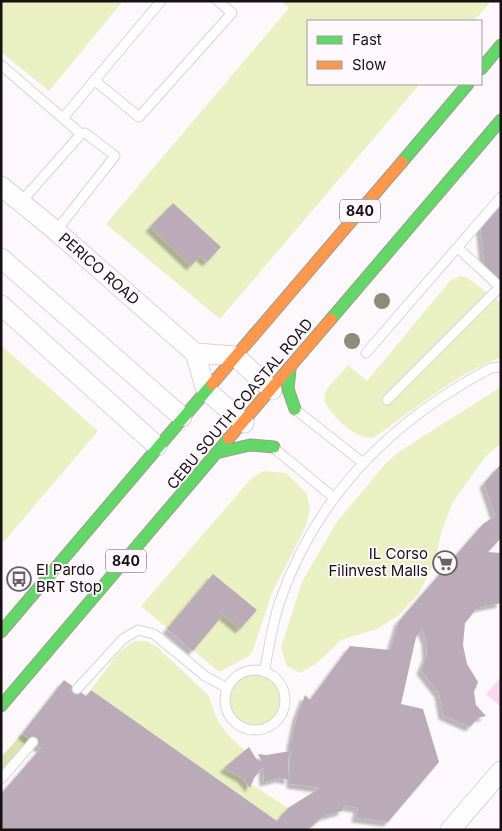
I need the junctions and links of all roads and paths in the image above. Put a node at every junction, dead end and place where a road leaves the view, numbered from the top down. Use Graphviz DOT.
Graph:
graph roads {
  1 [pos="161,1"];
  2 [pos="218,1"];
  3 [pos="501,45"];
  4 [pos="1,65"];
  5 [pos="482,68"];
  6 [pos="94,80"];
  7 [pos="467,85"];
  8 [pos="63,118"];
  9 [pos="501,120"];
  10 [pos="81,134"];
  11 [pos="1,186"];
  12 [pos="501,197"];
  13 [pos="20,203"];
  14 [pos="56,231"];
  15 [pos="458,248"];
  16 [pos="1,258"];
  17 [pos="500,288"];
  18 [pos="1,305"];
  19 [pos="195,353"];
  20 [pos="366,353"];
  21 [pos="235,356"];
  22 [pos="501,367"];
  23 [pos="290,370"];
  24 [pos="206,390"];
  25 [pos="272,390"];
  26 [pos="387,400"];
  27 [pos="295,409"];
  28 [pos="182,417"];
  29 [pos="252,429"];
  30 [pos="156,446"];
  31 [pos="274,448"];
  32 [pos="220,452"];
  33 [pos="362,462"];
  34 [pos="334,497"];
  35 [pos="1,632"];
  36 [pos="264,672"];
  37 [pos="227,688"];
  38 [pos="76,689"];
  39 [pos="1,706"];
  40 [pos="33,742"];
  41 [pos="501,771"];
  42 [pos="1,779"];
  43 [pos="450,830"];
  1 -- 6 [label="lane"];
  2 -- 6 [label="lane"];
  3 -- 5 [label="highway"];
  4 -- 8 [label="lane"];
  6 -- 8 [label="lane"];
  7 -- 21 [label="highway, 840"];
  8 -- 10 [label="lane"];
  9 -- 23 [label="highway, CEBU SOUTH COASTAL ROAD / 840"];
  10 -- 13 [label="lane"];
  10 -- 14 [label="lane"];
  11 -- 13 [label="street, PERICO ROAD"];
  12 -- 15 [label="lane"];
  13 -- 14 [label="street, PERICO ROAD"];
  14 -- 19 [label="street, PERICO ROAD"];
  15 -- 17 [label="lane"];
  15 -- 20 [label="lane"];
  16 -- 28 [label="street"];
  17 -- 26 [label="lane"];
  18 -- 30 [label="street"];
  19 -- 21 [label="street"];
  19 -- 24 [label="street"];
  21 -- 24 [label="highway, 840"];
  21 -- 25 [label="street"];
  22 -- 33 [label="lane"];
  23 -- 25 [label="highway, CEBU SOUTH COASTAL ROAD / 840"];
  23 -- 27 [label="highway"];
  24 -- 28 [label="highway, 840"];
  24 -- 29 [label="street"];
  25 -- 27 [label="lane"];
  25 -- 29 [label="highway, CEBU SOUTH COASTAL ROAD / 840"];
  27 -- 33 [label="lane"];
  28 -- 30 [label="highway, 840"];
  29 -- 31 [label="lane"];
  29 -- 32 [label="highway, CEBU SOUTH COASTAL ROAD / 840"];
  30 -- 35 [label="highway, 840"];
  31 -- 32 [label="highway"];
  31 -- 34 [label="lane"];
  32 -- 39 [label="highway, CEBU SOUTH COASTAL ROAD / 840"];
  33 -- 34 [label="lane"];
  34 -- 36 [label="lane"];
  36 -- 37 [label="lane"];
  36 -- 37 [label="lane"];
  37 -- 38 [label="lane"];
  40 -- 42 [label="lane"];
  41 -- 43 [label="street"];
}
